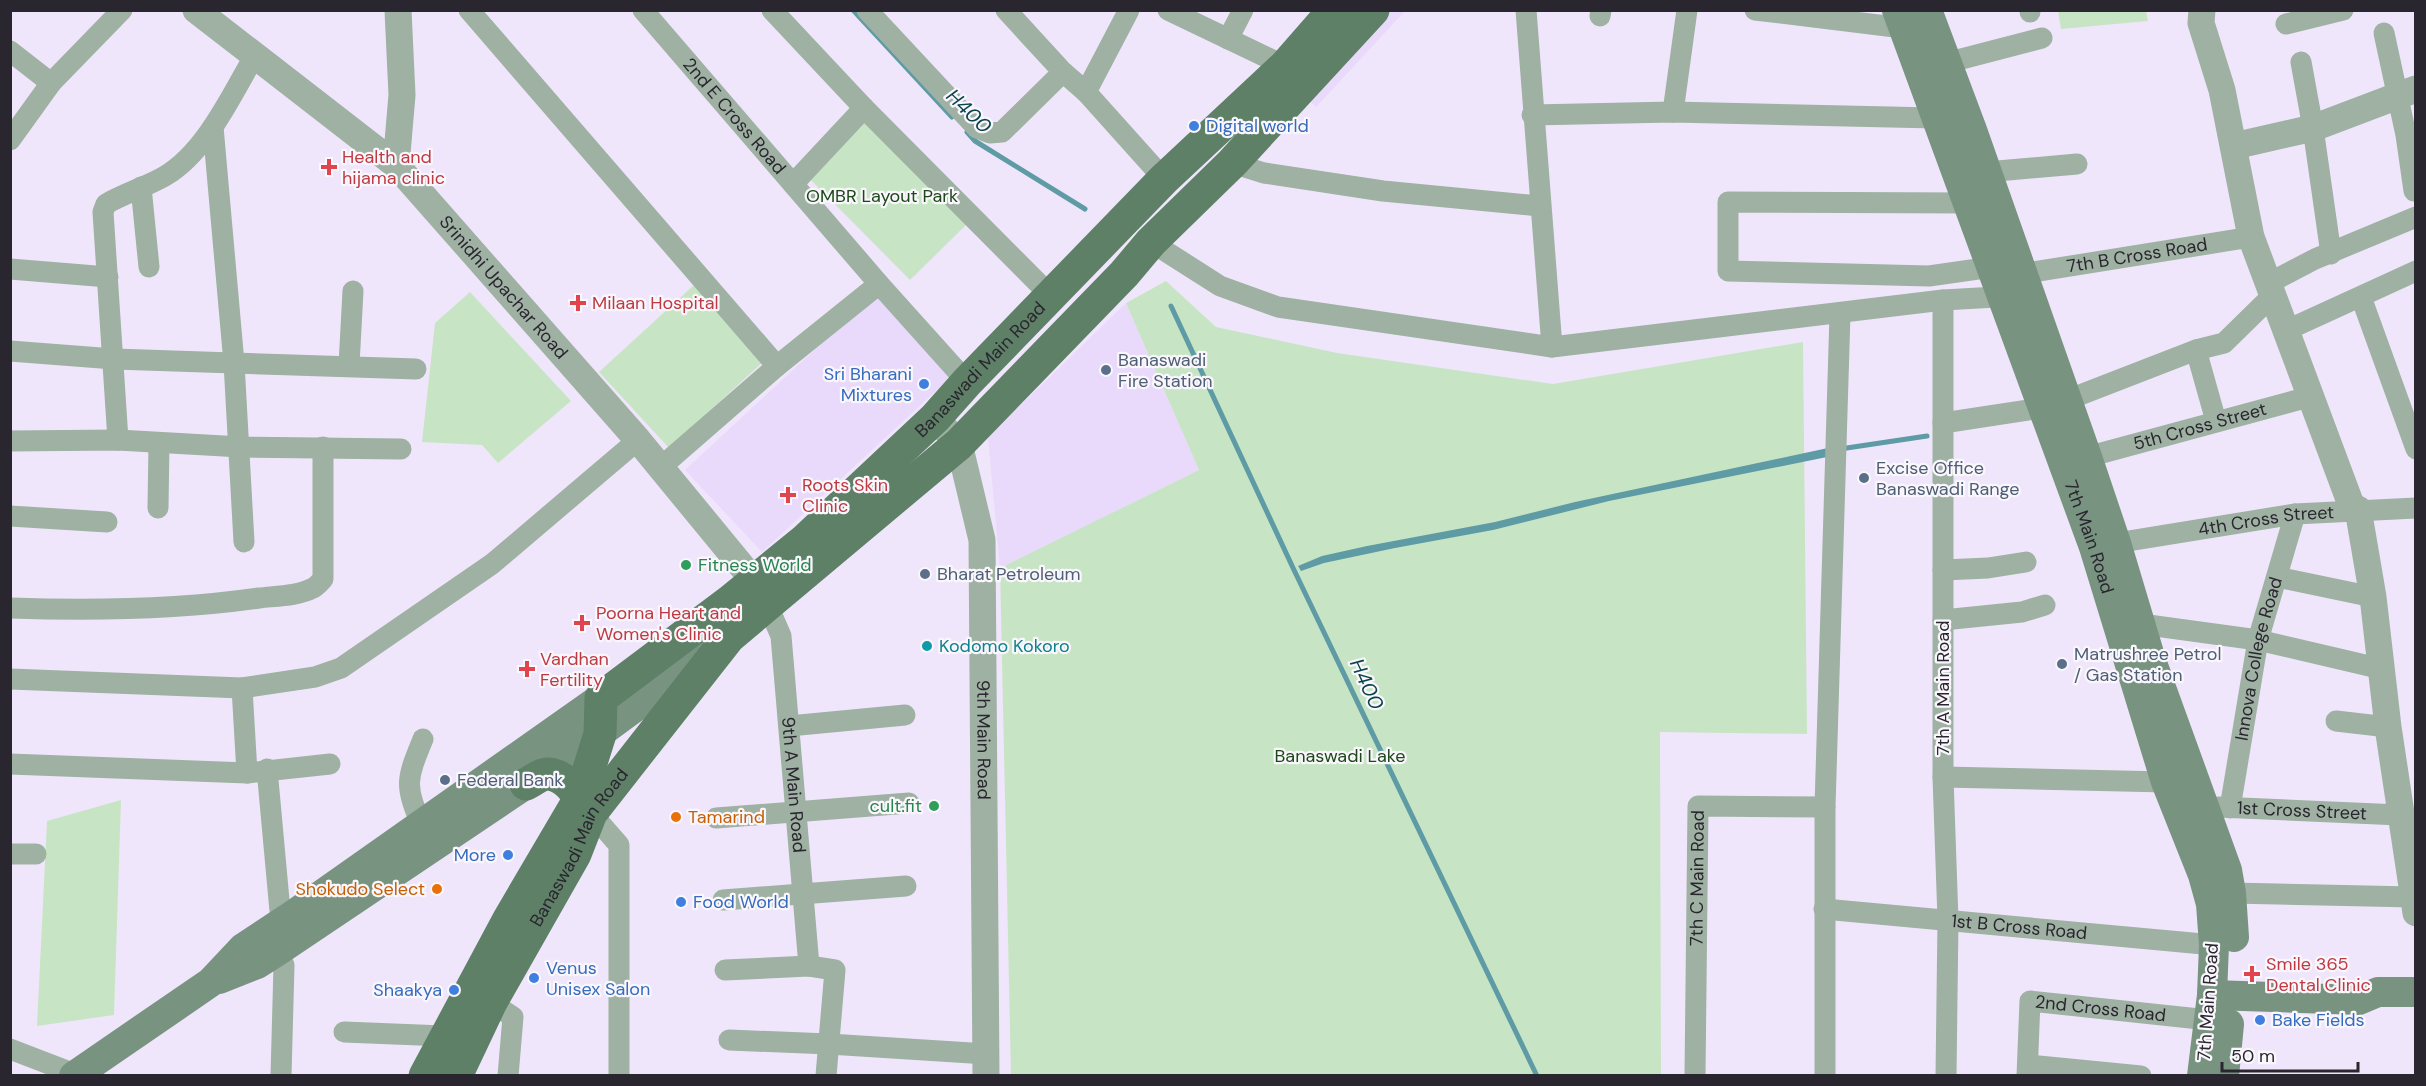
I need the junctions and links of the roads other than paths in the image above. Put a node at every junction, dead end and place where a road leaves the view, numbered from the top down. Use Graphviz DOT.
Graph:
graph roads {
  1 [pos="122,10"];
  2 [pos="196,10"];
  3 [pos="398,10"];
  4 [pos="469,10"];
  5 [pos="643,10"];
  6 [pos="772,10"];
  7 [pos="867,10"];
  8 [pos="1006,10"];
  9 [pos="1129,10"];
  10 [pos="1168,10"];
  11 [pos="1243,10"];
  12 [pos="1334,10"];
  13 [pos="1373,10"];
  14 [pos="1526,10"];
  15 [pos="1687,10"];
  16 [pos="1755,10"];
  17 [pos="2202,10"];
  18 [pos="2335,12"];
  19 [pos="1909,16"];
  20 [pos="2286,24"];
  21 [pos="2384,33"];
  22 [pos="2042,38"];
  23 [pos="1228,39"];
  24 [pos="10,51"];
  25 [pos="255,55"];
  26 [pos="2301,62"];
  27 [pos="1946,63"];
  28 [pos="1285,66"];
  29 [pos="1063,72"];
  30 [pos="51,83"];
  31 [pos="1086,92"];
  32 [pos="2406,92"];
  33 [pos="864,108"];
  34 [pos="1673,112"];
  35 [pos="1532,115"];
  36 [pos="1935,118"];
  37 [pos="213,127"];
  38 [pos="2313,128"];
  39 [pos="10,140"];
  40 [pos="2234,146"];
  41 [pos="1233,163"];
  42 [pos="2077,164"];
  43 [pos="396,165"];
  44 [pos="1986,172"];
  45 [pos="1164,179"];
  46 [pos="793,184"];
  47 [pos="141,187"];
  48 [pos="2414,191"];
  49 [pos="1969,203"];
  50 [pos="1539,206"];
  51 [pos="2415,217"];
  52 [pos="2252,237"];
  53 [pos="1151,242"];
  54 [pos="2331,254"];
  55 [pos="149,267"];
  56 [pos="1992,267"];
  57 [pos="10,269"];
  58 [pos="2415,271"];
  59 [pos="108,277"];
  60 [pos="879,284"];
  61 [pos="2018,288"];
  62 [pos="2271,289"];
  63 [pos="353,291"];
  64 [pos="1051,296"];
  65 [pos="2361,297"];
  66 [pos="1943,300"];
  67 [pos="1840,314"];
  68 [pos="2287,330"];
  69 [pos="1552,347"];
  70 [pos="2196,350"];
  71 [pos="10,351"];
  72 [pos="114,359"];
  73 [pos="234,363"];
  74 [pos="349,365"];
  75 [pos="777,366"];
  76 [pos="416,369"];
  77 [pos="968,382"];
  78 [pos="2312,396"];
  79 [pos="2055,404"];
  80 [pos="935,418"];
  81 [pos="2216,421"];
  82 [pos="1943,423"];
  83 [pos="118,440"];
  84 [pos="638,440"];
  85 [pos="10,441"];
  86 [pos="159,443"];
  87 [pos="960,444"];
  88 [pos="241,447"];
  89 [pos="323,447"];
  90 [pos="401,449"];
  91 [pos="2415,449"];
  92 [pos="2087,457"];
  93 [pos="661,467"];
  94 [pos="158,508"];
  95 [pos="2415,508"];
  96 [pos="2355,510"];
  97 [pos="2295,514"];
  98 [pos="10,516"];
  99 [pos="107,522"];
  100 [pos="244,542"];
  101 [pos="2116,543"];
  102 [pos="2026,562"];
  103 [pos="1943,570"];
  104 [pos="2277,577"];
  105 [pos="761,593"];
  106 [pos="2373,597"];
  107 [pos="2045,605"];
  108 [pos="10,608"];
  109 [pos="1942,620"];
  110 [pos="2129,625"];
  111 [pos="729,638"];
  112 [pos="2258,640"];
  113 [pos="2382,669"];
  114 [pos="10,679"];
  115 [pos="242,688"];
  116 [pos="601,698"];
  117 [pos="905,716"];
  118 [pos="2336,721"];
  119 [pos="789,726"];
  120 [pos="2388,727"];
  121 [pos="600,734"];
  122 [pos="423,739"];
  123 [pos="10,764"];
  124 [pos="330,764"];
  125 [pos="257,771"];
  126 [pos="1942,777"];
  127 [pos="2166,783"];
  128 [pos="526,784"];
  129 [pos="909,803"];
  130 [pos="586,806"];
  131 [pos="1825,807"];
  132 [pos="2217,807"];
  133 [pos="795,812"];
  134 [pos="2400,815"];
  135 [pos="716,818"];
  136 [pos="421,823"];
  137 [pos="10,854"];
  138 [pos="36,854"];
  139 [pos="906,886"];
  140 [pos="802,894"];
  141 [pos="2231,894"];
  142 [pos="723,900"];
  143 [pos="2414,905"];
  144 [pos="1824,909"];
  145 [pos="1948,920"];
  146 [pos="281,922"];
  147 [pos="2214,945"];
  148 [pos="276,952"];
  149 [pos="809,966"];
  150 [pos="725,970"];
  151 [pos="211,982"];
  152 [pos="2220,992"];
  153 [pos="2415,992"];
  154 [pos="491,1002"];
  155 [pos="344,1032"];
  156 [pos="444,1036"];
  157 [pos="729,1040"];
  158 [pos="829,1044"];
  159 [pos="10,1049"];
  160 [pos="987,1065"];
  161 [pos="2027,1070"];
  162 [pos="75,1075"];
  163 [pos="281,1076"];
  164 [pos="425,1076"];
  165 [pos="456,1076"];
  166 [pos="508,1076"];
  167 [pos="619,1076"];
  168 [pos="826,1076"];
  169 [pos="1695,1076"];
  170 [pos="1825,1076"];
  171 [pos="1946,1076"];
  172 [pos="2141,1076"];
  173 [pos="2202,1076"];
  174 [pos="2224,1076"];
  1 -- 30 [label="street"];
  2 -- 25 [label="street, Srinidhi Upachar Road"];
  3 -- 43 [label="street"];
  4 -- 75 [label="street"];
  5 -- 46 [label="street, 2nd E Cross Road"];
  6 -- 33 [label="street"];
  7 -- 29 [label="street"];
  8 -- 29 [label="street"];
  9 -- 31 [label="street"];
  10 -- 23 [label="street"];
  11 -- 23 [label="street"];
  12 -- 28 [label="main road, Banaswadi Main Road"];
  13 -- 41 [label="main road, Banaswadi Main Road"];
  14 -- 35 [label="street"];
  15 -- 34 [label="street"];
  16 -- 19 [label="street"];
  17 -- 40 [label="street"];
  18 -- 20 [label="street"];
  19 -- 27 [label="main road, 7th Main Road"];
  19 -- 36 [label="main road, 7th Main Road"];
  21 -- 32 [label="street"];
  22 -- 27 [label="street"];
  23 -- 28 [label="street"];
  24 -- 30 [label="street"];
  25 -- 37 [label="street"];
  25 -- 43 [label="street, Srinidhi Upachar Road"];
  26 -- 38 [label="street"];
  27 -- 44 [label="main road, 7th Main Road"];
  28 -- 45 [label="main road, Banaswadi Main Road"];
  29 -- 31 [label="street"];
  30 -- 39 [label="street"];
  31 -- 45 [label="street"];
  32 -- 38 [label="street"];
  32 -- 48 [label="street"];
  33 -- 46 [label="street"];
  33 -- 64 [label="street"];
  34 -- 35 [label="street"];
  34 -- 36 [label="street"];
  35 -- 50 [label="street"];
  36 -- 49 [label="main road, 7th Main Road"];
  37 -- 47 [label="street"];
  37 -- 73 [label="street"];
  38 -- 40 [label="street"];
  38 -- 54 [label="street"];
  40 -- 52 [label="street"];
  41 -- 50 [label="street"];
  41 -- 53 [label="main road, Banaswadi Main Road"];
  42 -- 44 [label="street"];
  43 -- 84 [label="street, Srinidhi Upachar Road"];
  44 -- 61 [label="main road, 7th Main Road"];
  45 -- 64 [label="main road, Banaswadi Main Road"];
  46 -- 60 [label="street, 2nd E Cross Road"];
  47 -- 55 [label="street"];
  47 -- 59 [label="street"];
  49 -- 56 [label="main road, 7th Main Road"];
  49 -- 56 [label="street"];
  50 -- 69 [label="street"];
  51 -- 54 [label="street"];
  52 -- 61 [label="street, 7th B Cross Road"];
  52 -- 62 [label="street"];
  53 -- 69 [label="street, 7th B Cross Road"];
  53 -- 87 [label="main road, Banaswadi Main Road"];
  54 -- 62 [label="street"];
  56 -- 61 [label="main road, 7th Main Road"];
  57 -- 59 [label="street"];
  58 -- 65 [label="street"];
  59 -- 72 [label="street"];
  60 -- 75 [label="street"];
  60 -- 77 [label="street, 2nd E Cross Road"];
  61 -- 66 [label="street, 7th B Cross Road"];
  61 -- 79 [label="main road, 7th Main Road"];
  62 -- 68 [label="street"];
  62 -- 70 [label="street"];
  63 -- 74 [label="street"];
  64 -- 77 [label="main road, Banaswadi Main Road"];
  65 -- 68 [label="street"];
  65 -- 91 [label="street"];
  66 -- 67 [label="street, 7th B Cross Road"];
  66 -- 82 [label="street, 7th A Main Road"];
  67 -- 69 [label="street, 7th B Cross Road"];
  67 -- 131 [label="street"];
  68 -- 78 [label="street"];
  70 -- 79 [label="street"];
  70 -- 81 [label="street"];
  71 -- 72 [label="street"];
  72 -- 73 [label="street"];
  72 -- 83 [label="street"];
  73 -- 74 [label="street"];
  73 -- 88 [label="street"];
  74 -- 76 [label="street"];
  75 -- 93 [label="street"];
  77 -- 80 [label="main road, Banaswadi Main Road"];
  78 -- 81 [label="street, 5th Cross Street"];
  78 -- 96 [label="street"];
  79 -- 82 [label="street"];
  79 -- 92 [label="main road, 7th Main Road"];
  79 -- 110 [label="main road, 7th Main Road"];
  80 -- 87 [label="street"];
  80 -- 105 [label="main road, Banaswadi Main Road"];
  81 -- 92 [label="street, 5th Cross Street"];
  82 -- 103 [label="street, 7th A Main Road"];
  83 -- 85 [label="street"];
  83 -- 86 [label="street"];
  84 -- 93 [label="street, Srinidhi Upachar Road"];
  84 -- 115 [label="street"];
  86 -- 88 [label="street"];
  86 -- 94 [label="street"];
  87 -- 105 [label="main road, Banaswadi Main Road"];
  87 -- 160 [label="street, 9th Main Road"];
  88 -- 89 [label="street"];
  88 -- 100 [label="street"];
  89 -- 90 [label="street"];
  89 -- 108 [label="street"];
  92 -- 101 [label="main road, 7th Main Road"];
  93 -- 105 [label="street, Srinidhi Upachar Road"];
  95 -- 96 [label="street, 4th Cross Street"];
  96 -- 97 [label="street, 4th Cross Street"];
  96 -- 106 [label="street"];
  97 -- 101 [label="street, 4th Cross Street"];
  97 -- 104 [label="street, Innova College Road"];
  98 -- 99 [label="street"];
  101 -- 110 [label="main road, 7th Main Road"];
  102 -- 103 [label="street"];
  103 -- 109 [label="street, 7th A Main Road"];
  104 -- 106 [label="street"];
  104 -- 112 [label="street, Innova College Road"];
  105 -- 111 [label="main road, Banaswadi Main Road"];
  105 -- 116 [label="main road, Banaswadi Main Road"];
  105 -- 119 [label="street, 9th A Main Road"];
  106 -- 113 [label="street"];
  107 -- 109 [label="street"];
  109 -- 126 [label="street, 7th A Main Road"];
  110 -- 112 [label="street"];
  110 -- 127 [label="main road, 7th Main Road"];
  110 -- 132 [label="main road, 7th Main Road"];
  111 -- 121 [label="main road, Banaswadi Main Road"];
  111 -- 130 [label="main road, Banaswadi Main Road"];
  112 -- 113 [label="street"];
  112 -- 132 [label="street, Innova College Road"];
  113 -- 120 [label="street"];
  114 -- 115 [label="street"];
  115 -- 125 [label="street"];
  116 -- 121 [label="main road, Banaswadi Main Road"];
  116 -- 136 [label="main road, Banaswadi Main Road"];
  117 -- 119 [label="street"];
  118 -- 120 [label="street"];
  119 -- 133 [label="street, 9th A Main Road"];
  120 -- 134 [label="street"];
  121 -- 128 [label="main road, Banaswadi Main Road"];
  121 -- 130 [label="main road, Banaswadi Main Road"];
  122 -- 136 [label="street"];
  123 -- 125 [label="street"];
  124 -- 125 [label="street"];
  125 -- 146 [label="street"];
  126 -- 127 [label="street"];
  126 -- 145 [label="street, 7th A Main Road"];
  127 -- 147 [label="main road, 7th Main Road"];
  128 -- 130 [label="main road"];
  128 -- 148 [label="main road, Banaswadi Main Road"];
  129 -- 133 [label="street"];
  130 -- 154 [label="main road, Banaswadi Main Road"];
  130 -- 156 [label="main road, Banaswadi Main Road"];
  130 -- 167 [label="street"];
  131 -- 144 [label="street"];
  131 -- 169 [label="street, 7th C Main Road"];
  132 -- 134 [label="street, 1st Cross Street"];
  132 -- 141 [label="main road, 7th Main Road"];
  133 -- 135 [label="street"];
  133 -- 140 [label="street, 9th A Main Road"];
  134 -- 143 [label="street"];
  136 -- 146 [label="main road, Banaswadi Main Road"];
  137 -- 138 [label="street"];
  139 -- 140 [label="street"];
  140 -- 142 [label="street"];
  140 -- 149 [label="street, 9th A Main Road"];
  141 -- 143 [label="street"];
  141 -- 152 [label="main road, 7th Main Road"];
  144 -- 145 [label="street, 1st B Cross Road"];
  144 -- 170 [label="street"];
  145 -- 147 [label="street, 1st B Cross Road"];
  145 -- 171 [label="street, 7th A Main Road"];
  146 -- 151 [label="main road, Banaswadi Main Road"];
  147 -- 152 [label="main road, 7th Main Road"];
  148 -- 151 [label="main road, Banaswadi Main Road"];
  148 -- 163 [label="street"];
  149 -- 150 [label="street"];
  149 -- 158 [label="street"];
  151 -- 162 [label="main road, Banaswadi Main Road"];
  152 -- 153 [label="main road"];
  152 -- 161 [label="street, 2nd Cross Road"];
  152 -- 173 [label="main road, 7th Main Road"];
  152 -- 174 [label="main road, 7th Main Road"];
  154 -- 165 [label="main road, Banaswadi Main Road"];
  154 -- 166 [label="street"];
  155 -- 156 [label="street"];
  156 -- 164 [label="main road, Banaswadi Main Road"];
  157 -- 158 [label="street"];
  158 -- 160 [label="street"];
  158 -- 168 [label="street"];
  159 -- 162 [label="street"];
  161 -- 172 [label="street"];
}
